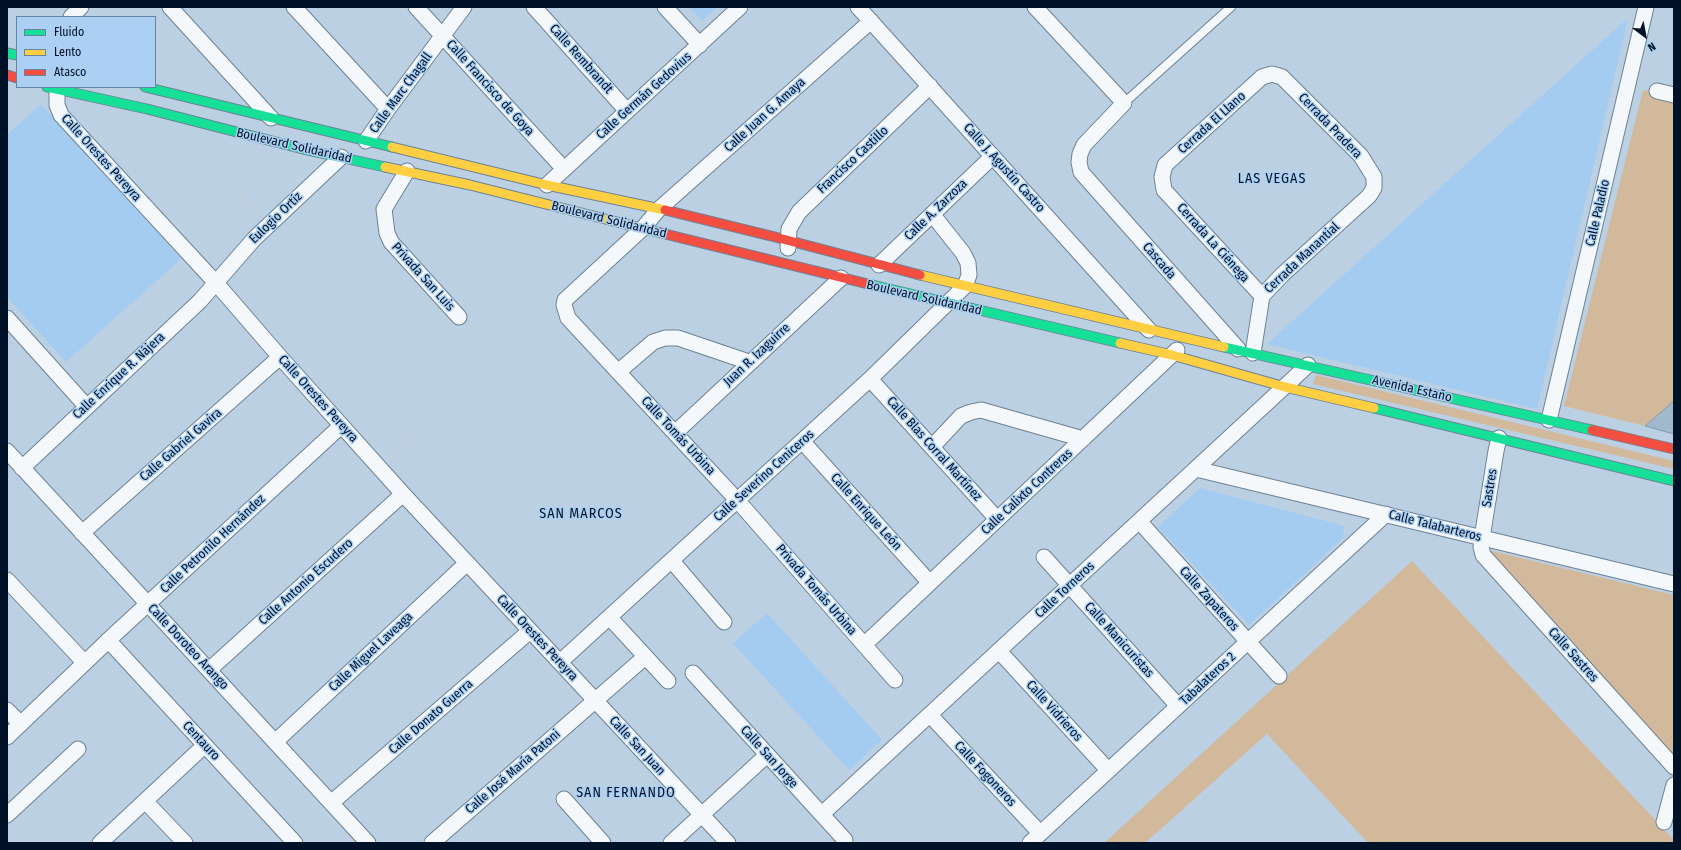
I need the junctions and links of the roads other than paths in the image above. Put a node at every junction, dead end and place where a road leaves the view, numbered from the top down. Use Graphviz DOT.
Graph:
graph roads {
  1 [pos="81,7"];
  2 [pos="170,7"];
  3 [pos="294,7"];
  4 [pos="416,7"];
  5 [pos="464,7"];
  6 [pos="534,7"];
  7 [pos="665,7"];
  8 [pos="740,7"];
  9 [pos="858,7"];
  10 [pos="1035,7"];
  11 [pos="1230,7"];
  12 [pos="1646,7"];
  13 [pos="72,16"];
  14 [pos="871,21"];
  15 [pos="442,36"];
  16 [pos="700,45"];
  17 [pos="1282,77"];
  18 [pos="930,86"];
  19 [pos="52,88"];
  20 [pos="1658,91"];
  21 [pos="1674,95"];
  22 [pos="145,96"];
  23 [pos="1124,103"];
  24 [pos="388,109"];
  25 [pos="628,111"];
  26 [pos="272,119"];
  27 [pos="310,139"];
  28 [pos="366,141"];
  29 [pos="993,156"];
  30 [pos="341,157"];
  31 [pos="473,167"];
  32 [pos="563,168"];
  33 [pos="407,171"];
  34 [pos="1374,177"];
  35 [pos="470,185"];
  36 [pos="547,185"];
  37 [pos="1164,190"];
  38 [pos="659,209"];
  39 [pos="932,214"];
  40 [pos="643,228"];
  41 [pos="788,240"];
  42 [pos="788,265"];
  43 [pos="880,265"];
  44 [pos="841,278"];
  45 [pos="216,283"];
  46 [pos="965,286"];
  47 [pos="1262,296"];
  48 [pos="948,304"];
  49 [pos="459,317"];
  50 [pos="7,318"];
  51 [pos="1149,330"];
  52 [pos="1190,339"];
  53 [pos="1238,349"];
  54 [pos="1253,353"];
  55 [pos="1172,355"];
  56 [pos="280,357"];
  57 [pos="749,362"];
  58 [pos="1308,365"];
  59 [pos="618,372"];
  60 [pos="870,379"];
  61 [pos="1285,387"];
  62 [pos="87,407"];
  63 [pos="1549,420"];
  64 [pos="342,426"];
  65 [pos="675,433"];
  66 [pos="1083,438"];
  67 [pos="1499,438"];
  68 [pos="802,442"];
  69 [pos="932,447"];
  70 [pos="1674,449"];
  71 [pos="7,452"];
  72 [pos="22,468"];
  73 [pos="1196,470"];
  74 [pos="1674,482"];
  75 [pos="403,494"];
  76 [pos="737,500"];
  77 [pos="1386,514"];
  78 [pos="997,520"];
  79 [pos="1139,521"];
  80 [pos="82,533"];
  81 [pos="1482,538"];
  82 [pos="1044,557"];
  83 [pos="672,561"];
  84 [pos="467,563"];
  85 [pos="7,580"];
  86 [pos="930,583"];
  87 [pos="1674,584"];
  88 [pos="1070,585"];
  89 [pos="148,604"];
  90 [pos="610,618"];
  91 [pos="724,622"];
  92 [pos="530,631"];
  93 [pos="108,640"];
  94 [pos="1248,642"];
  95 [pos="864,645"];
  96 [pos="999,651"];
  97 [pos="645,658"];
  98 [pos="84,662"];
  99 [pos="560,662"];
  100 [pos="209,670"];
  101 [pos="693,673"];
  102 [pos="1279,676"];
  103 [pos="895,680"];
  104 [pos="668,682"];
  105 [pos="594,701"];
  106 [pos="1178,706"];
  107 [pos="7,710"];
  108 [pos="930,715"];
  109 [pos="20,724"];
  110 [pos="7,737"];
  111 [pos="275,742"];
  112 [pos="205,745"];
  113 [pos="78,749"];
  114 [pos="767,755"];
  115 [pos="1674,767"];
  116 [pos="1108,770"];
  117 [pos="1674,785"];
  118 [pos="564,799"];
  119 [pos="145,801"];
  120 [pos="331,803"];
  121 [pos="822,814"];
  122 [pos="7,815"];
  123 [pos="702,815"];
  124 [pos="1664,822"];
  125 [pos="1035,838"];
  126 [pos="845,840"];
  127 [pos="100,843"];
  128 [pos="185,843"];
  129 [pos="295,843"];
  130 [pos="368,843"];
  131 [pos="432,843"];
  132 [pos="602,843"];
  133 [pos="671,843"];
  134 [pos="728,843"];
  1 -- 13 [label="street"];
  2 -- 26 [label="street"];
  3 -- 24 [label="street"];
  4 -- 15 [label="street, Calle Francisco de Goya"];
  5 -- 15 [label="street, Calle Marc Chagall"];
  6 -- 25 [label="street, Calle Rembrandt"];
  7 -- 16 [label="street"];
  8 -- 16 [label="street, Calle Germán Gedovius"];
  9 -- 14 [label="street, Calle J. Agustín Castro"];
  10 -- 23 [label="street"];
  11 -- 23 [label="lane"];
  12 -- 63 [label="street, Calle Paladio"];
  14 -- 18 [label="street, Calle J. Agustín Castro"];
  14 -- 38 [label="street, Calle Juan G. Amaya"];
  15 -- 24 [label="street, Calle Marc Chagall"];
  15 -- 32 [label="street, Calle Francisco de Goya"];
  16 -- 25 [label="street, Calle Germán Gedovius"];
  17 -- 34 [label="street, Cerrada Pradera"];
  17 -- 37 [label="street, Cerrada El Llano"];
  18 -- 29 [label="street, Calle J. Agustín Castro"];
  18 -- 41 [label="street, Francisco Castillo"];
  19 -- 22 [label="main road, Boulevard Solidaridad"];
  19 -- 45 [label="street, Calle Orestes Pereyra"];
  20 -- 21 [label="street"];
  22 -- 26 [label="main road, Boulevard Solidaridad"];
  22 -- 27 [label="main road, Boulevard Solidaridad"];
  23 -- 53 [label="street, Cascada"];
  24 -- 28 [label="street, Calle Marc Chagall"];
  25 -- 32 [label="street, Calle Germán Gedovius"];
  26 -- 27 [label="main road, Boulevard Solidaridad"];
  27 -- 28 [label="main road, Boulevard Solidaridad"];
  27 -- 30 [label="main road, Boulevard Solidaridad"];
  28 -- 31 [label="main road, Boulevard Solidaridad"];
  29 -- 39 [label="street, Calle A. Zarzoza"];
  29 -- 51 [label="street, Calle J. Agustín Castro"];
  30 -- 33 [label="main road, Boulevard Solidaridad"];
  30 -- 45 [label="street, Eulogio Ortíz"];
  31 -- 35 [label="main road"];
  31 -- 36 [label="main road, Boulevard Solidaridad"];
  32 -- 36 [label="street, Calle Germán Gedovius"];
  33 -- 35 [label="main road, Boulevard Solidaridad"];
  33 -- 49 [label="street, Privada San Luis"];
  34 -- 47 [label="street, Cerrada Manantial"];
  35 -- 40 [label="main road, Boulevard Solidaridad"];
  36 -- 38 [label="main road, Boulevard Solidaridad"];
  37 -- 47 [label="street, Cerrada La Ciénega"];
  38 -- 40 [label="street, Calle Juan G. Amaya"];
  38 -- 41 [label="main road, Boulevard Solidaridad"];
  39 -- 43 [label="street, Calle A. Zarzoza"];
  39 -- 46 [label="street"];
  40 -- 42 [label="main road, Boulevard Solidaridad"];
  40 -- 59 [label="street, Calle Juan G. Amaya"];
  41 -- 42 [label="street, Francisco Castillo"];
  41 -- 43 [label="main road, Boulevard Solidaridad"];
  42 -- 44 [label="main road, Boulevard Solidaridad"];
  43 -- 46 [label="main road, Boulevard Solidaridad"];
  44 -- 48 [label="main road, Boulevard Solidaridad"];
  44 -- 57 [label="street, Juan R. Izaguirre"];
  45 -- 56 [label="street, Calle Orestes Pereyra"];
  45 -- 62 [label="street, Calle Enrique R. Nájera"];
  46 -- 48 [label="street, Calle Severino Ceniceros"];
  46 -- 51 [label="main road, Boulevard Solidaridad"];
  47 -- 54 [label="street, Cerrada Manantial"];
  48 -- 55 [label="main road, Boulevard Solidaridad"];
  48 -- 60 [label="street, Calle Severino Ceniceros"];
  50 -- 62 [label="street"];
  51 -- 52 [label="main road, Avenida Estaño"];
  52 -- 53 [label="main road, Avenida Estaño"];
  52 -- 55 [label="street, Calle Calixto Contreras"];
  53 -- 54 [label="main road, Avenida Estaño"];
  54 -- 58 [label="main road, Avenida Estaño"];
  55 -- 61 [label="main road"];
  55 -- 66 [label="street, Calle Calixto Contreras"];
  56 -- 64 [label="street, Calle Orestes Pereyra"];
  56 -- 80 [label="street, Calle Gabriel Gavira"];
  57 -- 59 [label="street"];
  57 -- 65 [label="street, Juan R. Izaguirre"];
  58 -- 61 [label="street, Calle Torneros"];
  58 -- 63 [label="main road, Avenida Estaño"];
  59 -- 65 [label="street, Calle Tomás Urbina"];
  60 -- 68 [label="street, Calle Severino Ceniceros"];
  60 -- 69 [label="street, Calle Blas Corral Martínez"];
  61 -- 67 [label="main road"];
  61 -- 73 [label="street, Calle Torneros"];
  62 -- 72 [label="street, Calle Enrique R. Nájera"];
  63 -- 70 [label="main road, Avenida Estaño"];
  64 -- 75 [label="street, Calle Orestes Pereyra"];
  64 -- 89 [label="street, Calle Petronilo Hernández"];
  65 -- 76 [label="street, Calle Tomás Urbina"];
  66 -- 69 [label="street"];
  66 -- 78 [label="street, Calle Calixto Contreras"];
  67 -- 74 [label="main road"];
  67 -- 81 [label="street, Sastres"];
  68 -- 76 [label="street, Calle Severino Ceniceros"];
  68 -- 86 [label="street, Calle Enrique León"];
  69 -- 78 [label="street, Calle Blas Corral Martínez"];
  71 -- 72 [label="street, Calle Doroteo Arango"];
  72 -- 80 [label="street, Calle Doroteo Arango"];
  73 -- 77 [label="street, Calle Talabarteros"];
  73 -- 79 [label="street, Calle Torneros"];
  75 -- 84 [label="street, Calle Orestes Pereyra"];
  75 -- 100 [label="street, Calle Antonio Escudero"];
  76 -- 83 [label="street, Calle Severino Ceniceros"];
  76 -- 95 [label="street, Privada Tomás Urbina"];
  77 -- 81 [label="street, Calle Talabarteros"];
  77 -- 94 [label="street, Tabalateros 2"];
  78 -- 86 [label="street, Calle Calixto Contreras"];
  79 -- 88 [label="street, Calle Torneros"];
  79 -- 94 [label="street, Calle Zapateros"];
  80 -- 89 [label="street, Calle Doroteo Arango"];
  81 -- 87 [label="street, Calle Talabarteros"];
  81 -- 115 [label="street, Calle Sastres"];
  82 -- 88 [label="street, Calle Manicuristas"];
  83 -- 90 [label="street, Calle Severino Ceniceros"];
  83 -- 91 [label="street"];
  84 -- 92 [label="street, Calle Orestes Pereyra"];
  84 -- 111 [label="street, Calle Miguel Laveaga"];
  85 -- 98 [label="street"];
  86 -- 95 [label="street, Calle Calixto Contreras"];
  88 -- 96 [label="street, Calle Torneros"];
  88 -- 106 [label="street, Calle Manicuristas"];
  89 -- 93 [label="street, Calle Petronilo Hernández"];
  89 -- 100 [label="street, Calle Doroteo Arango"];
  90 -- 97 [label="street"];
  90 -- 99 [label="street, Calle Severino Ceniceros"];
  92 -- 99 [label="street, Calle Orestes Pereyra"];
  92 -- 120 [label="street, Calle Donato Guerra"];
  93 -- 98 [label="street, Calle Petronilo Hernández"];
  93 -- 112 [label="street, Centauro"];
  94 -- 102 [label="street, Calle Zapateros"];
  94 -- 106 [label="street, Tabalateros 2"];
  95 -- 103 [label="street, Privada Tomás Urbina"];
  96 -- 108 [label="street, Calle Torneros"];
  96 -- 116 [label="street, Calle Vidrieros"];
  97 -- 104 [label="street"];
  97 -- 105 [label="street, Calle José María Patoni"];
  98 -- 109 [label="street, Calle Petronilo Hernández"];
  99 -- 105 [label="street, Calle Orestes Pereyra"];
  100 -- 111 [label="street, Calle Doroteo Arango"];
  101 -- 114 [label="street, Calle San Jorge"];
  105 -- 123 [label="street, Calle San Juan"];
  105 -- 131 [label="street, Calle José María Patoni"];
  106 -- 116 [label="street, Tabalateros 2"];
  107 -- 109 [label="street"];
  108 -- 121 [label="street, Calle Torneros"];
  108 -- 125 [label="street, Calle Fogoneros"];
  109 -- 110 [label="street, Calle Petronilo Hernández"];
  111 -- 120 [label="street, Calle Doroteo Arango"];
  112 -- 119 [label="street"];
  112 -- 129 [label="street, Centauro"];
  113 -- 122 [label="street"];
  114 -- 121 [label="street, Calle San Jorge"];
  114 -- 123 [label="street"];
  116 -- 125 [label="street, Tabalateros 2"];
  117 -- 124 [label="street"];
  118 -- 132 [label="street"];
  119 -- 127 [label="street"];
  119 -- 128 [label="street"];
  120 -- 130 [label="street, Calle Doroteo Arango"];
  121 -- 126 [label="street, Calle San Jorge"];
  123 -- 133 [label="street"];
  123 -- 134 [label="street, Calle San Juan"];
}
